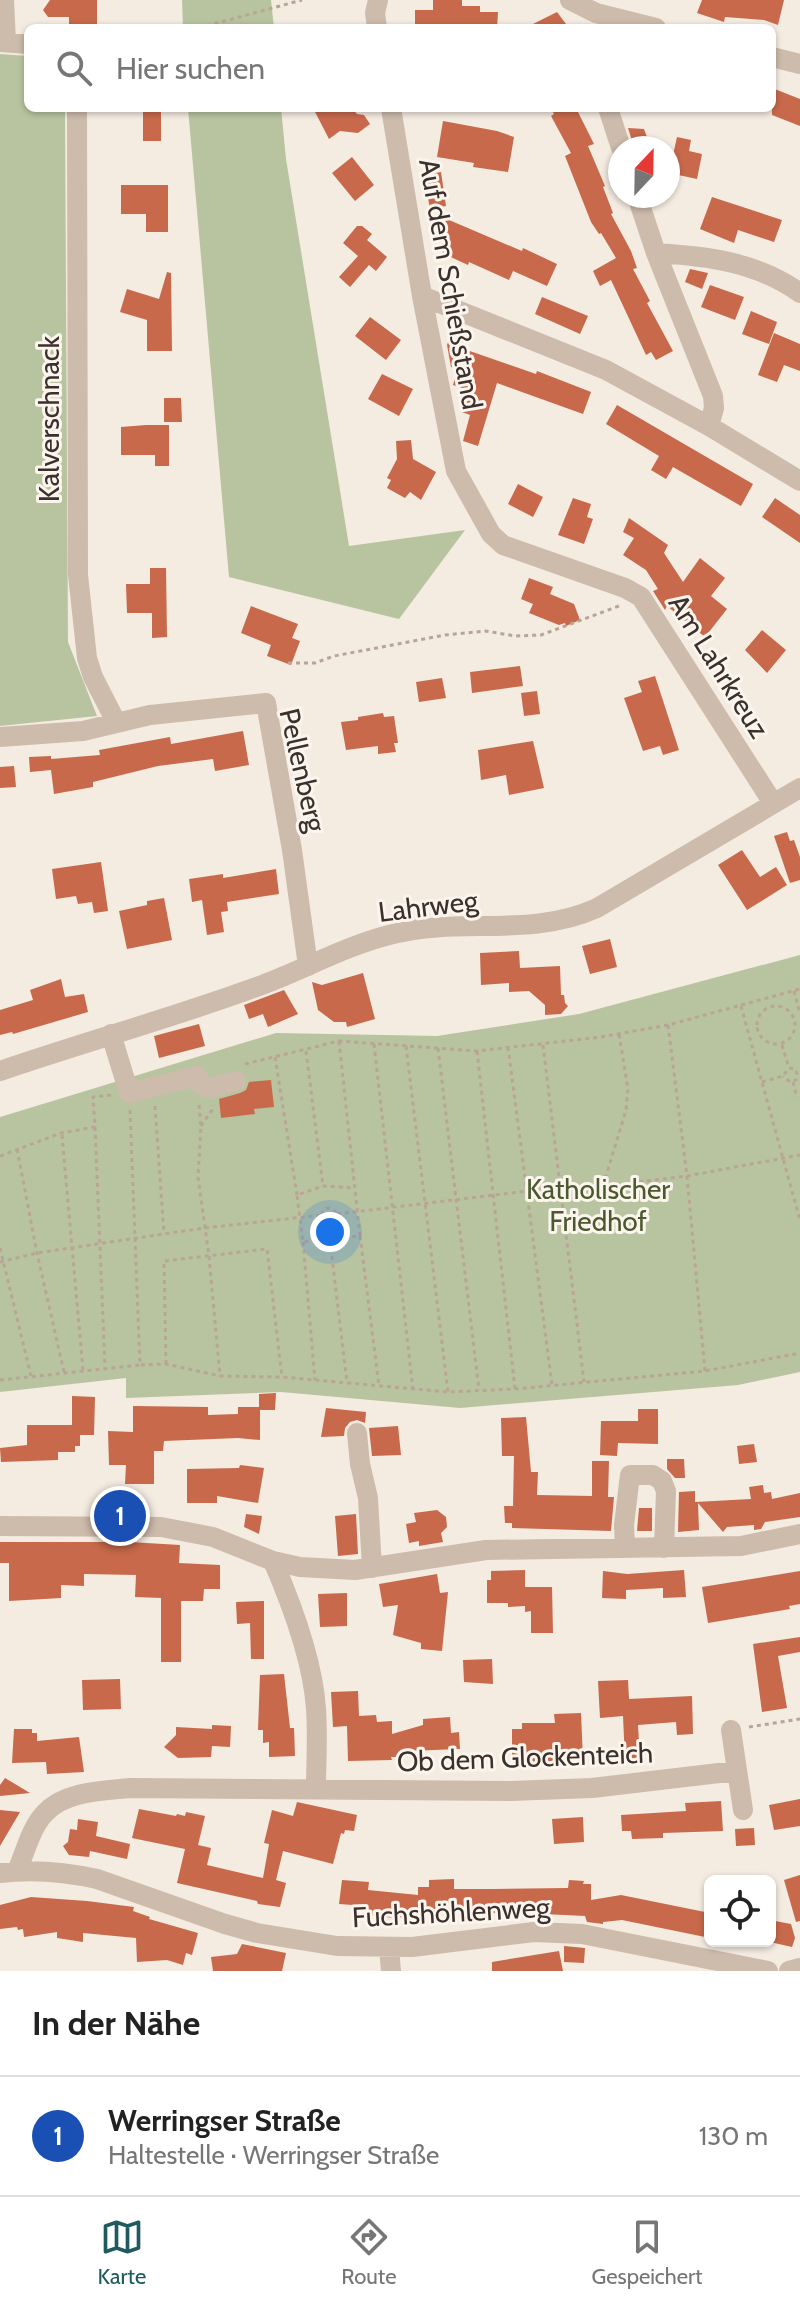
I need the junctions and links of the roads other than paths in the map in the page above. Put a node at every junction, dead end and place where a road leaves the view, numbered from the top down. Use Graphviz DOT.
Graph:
graph roads {
  1 [pos="4,0"];
  2 [pos="378,0"];
  3 [pos="570,0"];
  4 [pos="595,21"];
  5 [pos="376,24"];
  6 [pos="621,24"];
  7 [pos="3,42"];
  8 [pos="24,44"];
  9 [pos="776,58"];
  10 [pos="800,64"];
  11 [pos="77,112"];
  12 [pos="392,112"];
  13 [pos="609,112"];
  14 [pos="617,136"];
  15 [pos="641,208"];
  16 [pos="656,253"];
  17 [pos="800,293"];
  18 [pos="422,296"];
  19 [pos="709,426"];
  20 [pos="456,471"];
  21 [pos="800,481"];
  22 [pos="116,722"];
  23 [pos="0,737"];
  24 [pos="800,788"];
  25 [pos="773,803"];
  26 [pos="308,966"];
  27 [pos="111,1034"];
  28 [pos="0,1071"];
  29 [pos="236,1074"];
  30 [pos="357,1433"];
  31 [pos="0,1526"];
  32 [pos="800,1534"];
  33 [pos="625,1548"];
  34 [pos="664,1548"];
  35 [pos="273,1561"];
  36 [pos="372,1568"];
  37 [pos="731,1730"];
  38 [pos="736,1771"];
  39 [pos="316,1789"];
  40 [pos="743,1810"];
  41 [pos="9,1872"];
  42 [pos="389,1948"];
  43 [pos="800,1968"];
  44 [pos="391,1971"];
  45 [pos="766,1971"];
  46 [pos="789,1971"];
  1 -- 7 [label="street"];
  2 -- 5 [label="street"];
  3 -- 4 [label="street"];
  4 -- 6 [label="street"];
  7 -- 8 [label="street"];
  9 -- 10 [label="street"];
  11 -- 22 [label="street, Kalverschnack"];
  12 -- 18 [label="street, Auf dem Schießstand"];
  13 -- 14 [label="street"];
  15 -- 16 [label="street"];
  16 -- 17 [label="street"];
  16 -- 19 [label="street"];
  18 -- 19 [label="street"];
  18 -- 20 [label="street, Auf dem Schießstand"];
  19 -- 21 [label="street"];
  20 -- 25 [label="street, Am Lahrkreuz"];
  22 -- 23 [label="street, Pellenberg"];
  22 -- 26 [label="street, Pellenberg"];
  24 -- 25 [label="street, Lahrweg"];
  25 -- 26 [label="street, Lahrweg"];
  26 -- 27 [label="street, Lahrweg"];
  27 -- 28 [label="street, Lahrweg"];
  27 -- 29 [label="street"];
  30 -- 36 [label="street"];
  31 -- 35 [label="street"];
  32 -- 34 [label="street"];
  33 -- 34 [label="street"];
  33 -- 34 [label="street"];
  33 -- 36 [label="street"];
  35 -- 36 [label="street"];
  35 -- 39 [label="street"];
  37 -- 38 [label="street"];
  38 -- 39 [label="street, Ob dem Glockenteich"];
  38 -- 40 [label="street"];
  39 -- 41 [label="street, Ob dem Glockenteich"];
  41 -- 42 [label="street, Fuchshöhlenweg"];
  42 -- 44 [label="street"];
  42 -- 45 [label="street, Fuchshöhlenweg"];
  43 -- 46 [label="street"];
}
